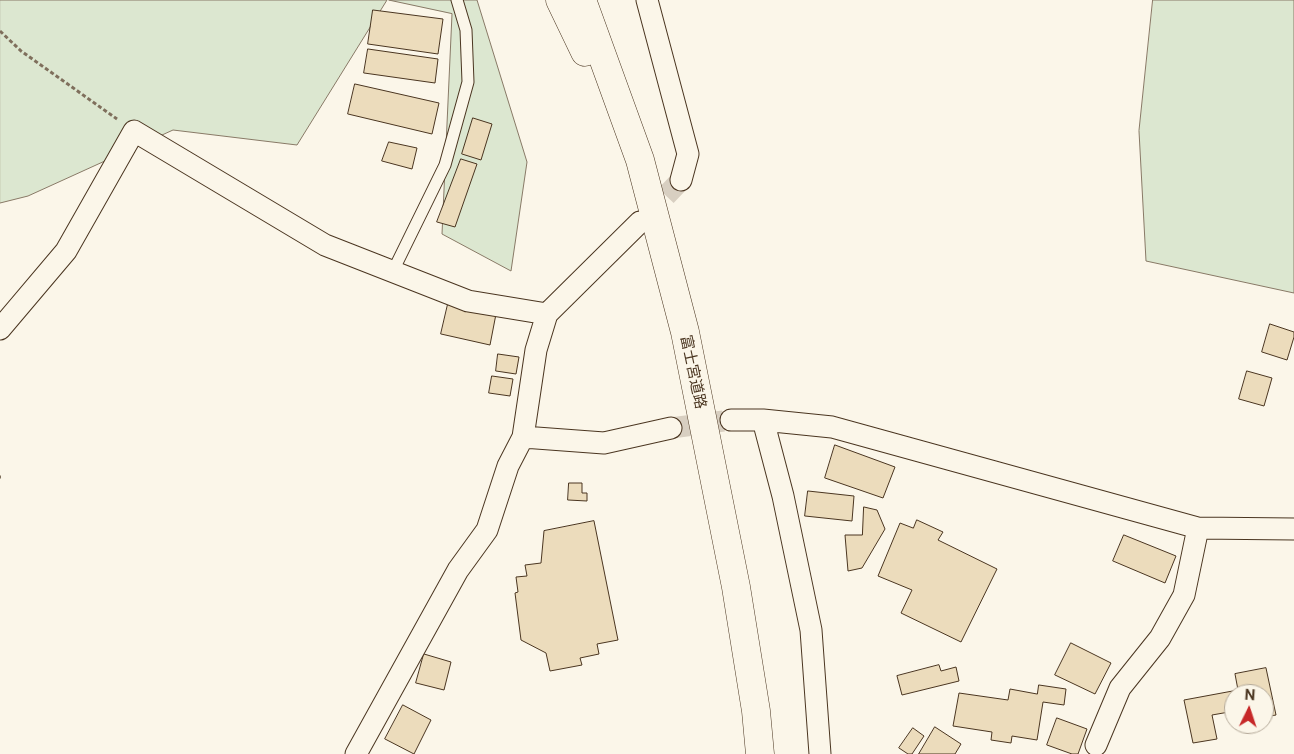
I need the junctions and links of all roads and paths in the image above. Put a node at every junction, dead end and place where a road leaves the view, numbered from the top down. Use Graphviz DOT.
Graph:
graph roads {
  1 [pos="457,0"];
  2 [pos="560,0"];
  3 [pos="582,0"];
  4 [pos="647,0"];
  5 [pos="0,31"];
  6 [pos="134,131"];
  7 [pos="640,160"];
  8 [pos="681,180"];
  9 [pos="640,222"];
  10 [pos="393,272"];
  11 [pos="548,314"];
  12 [pos="0,329"];
  13 [pos="731,420"];
  14 [pos="763,420"];
  15 [pos="671,428"];
  16 [pos="522,438"];
  17 [pos="1198,528"];
  18 [pos="1294,528"];
  19 [pos="1096,745"];
  20 [pos="356,754"];
  21 [pos="760,754"];
  22 [pos="820,754"];
  1 -- 10 [label="lane"];
  2 -- 7 [label="highway"];
  3 -- 7 [label="highway, 富士宮道路"];
  4 -- 8 [label="street"];
  5 -- 6 [label="path"];
  6 -- 10 [label="street"];
  6 -- 12 [label="street"];
  7 -- 21 [label="highway, 富士宮道路"];
  9 -- 11 [label="street"];
  10 -- 11 [label="street"];
  11 -- 16 [label="street"];
  13 -- 14 [label="street"];
  14 -- 17 [label="street"];
  14 -- 22 [label="street"];
  15 -- 16 [label="street"];
  16 -- 20 [label="street"];
  17 -- 18 [label="street"];
  17 -- 19 [label="street"];
}
